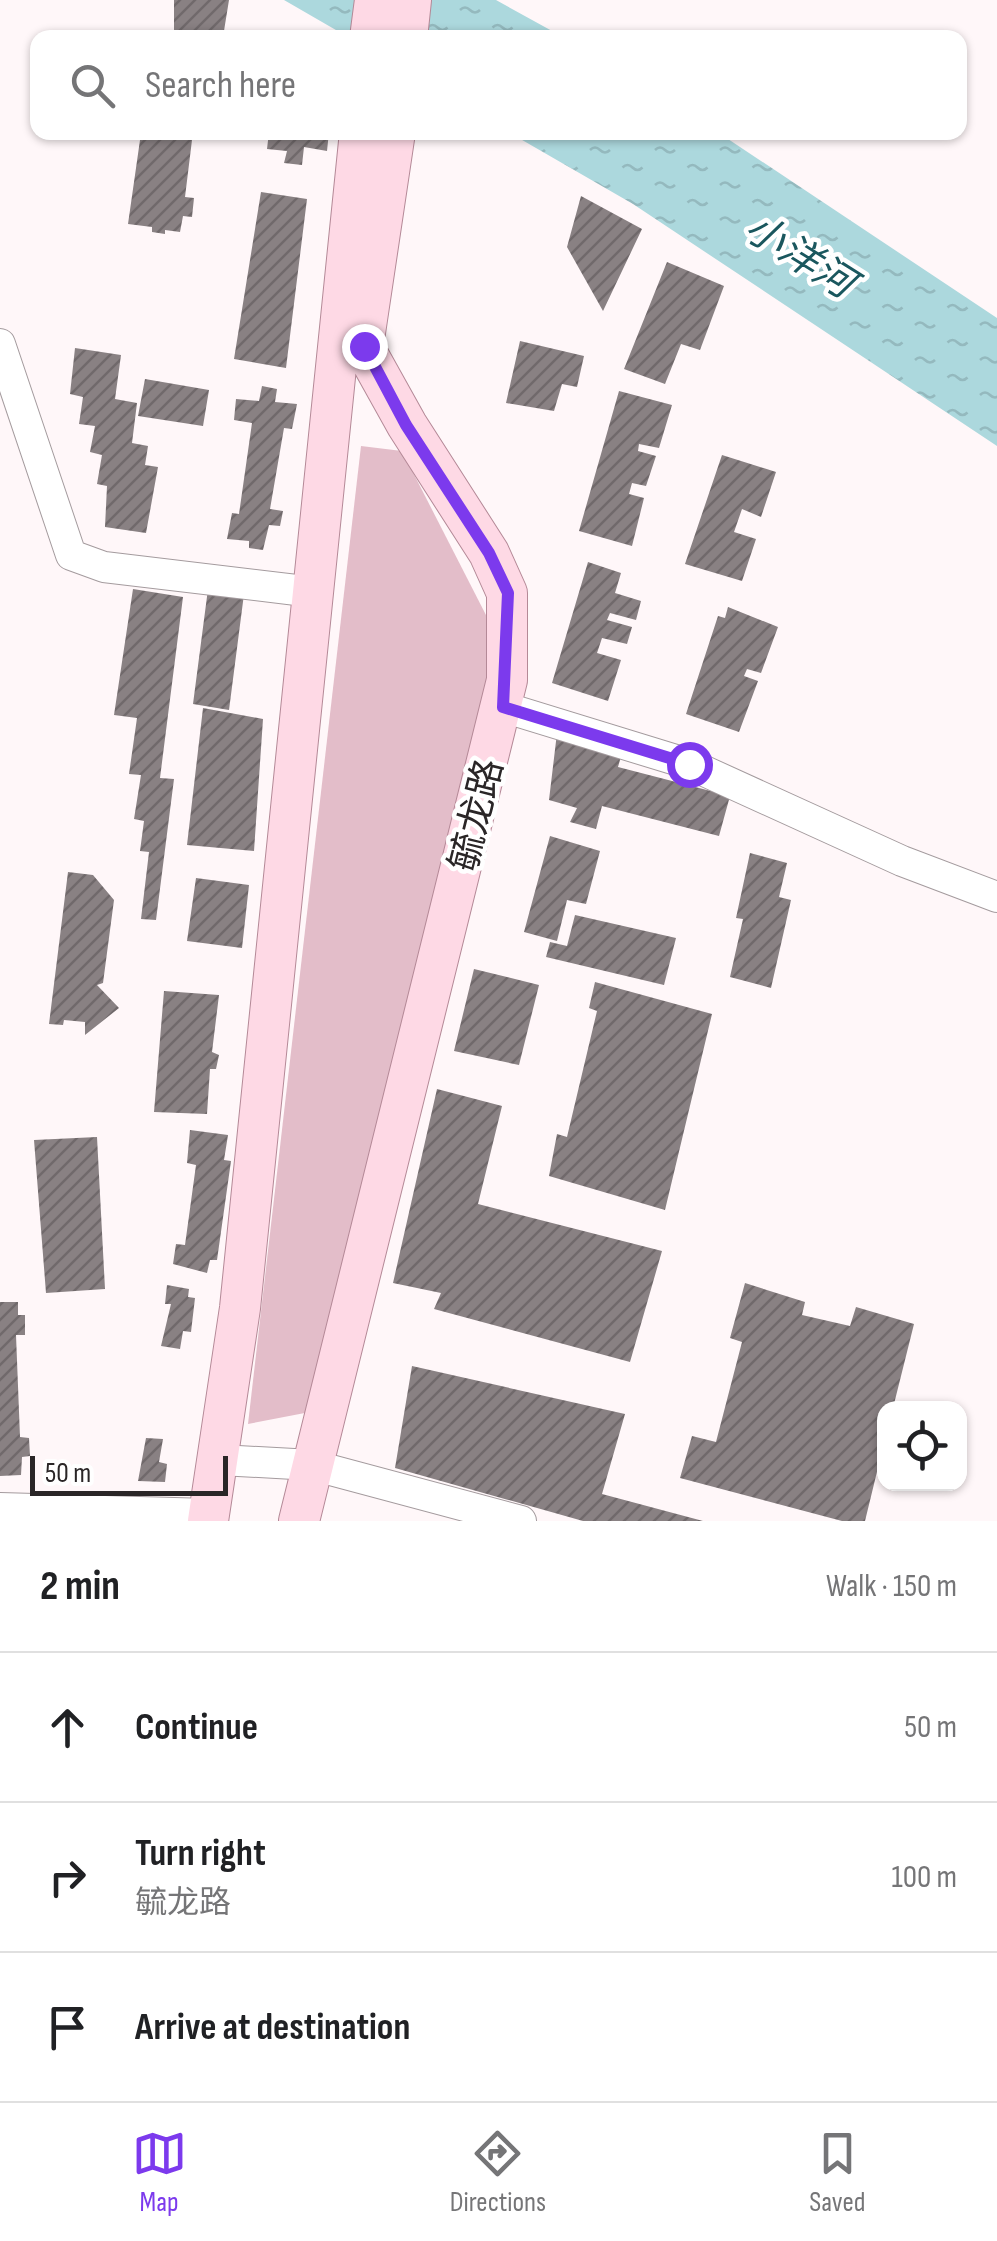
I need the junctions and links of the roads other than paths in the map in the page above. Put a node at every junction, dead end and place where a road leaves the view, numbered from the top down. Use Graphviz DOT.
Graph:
graph roads {
  1 [pos="374,0"];
  2 [pos="411,0"];
  3 [pos="371,30"];
  4 [pos="408,30"];
  5 [pos="359,140"];
  6 [pos="394,140"];
  7 [pos="0,344"];
  8 [pos="312,592"];
  9 [pos="503,707"];
  10 [pos="997,897"];
  11 [pos="220,1460"];
  12 [pos="312,1465"];
  13 [pos="0,1508"];
  14 [pos="209,1518"];
  15 [pos="299,1521"];
  16 [pos="521,1521"];
  1 -- 3 [label="main road"];
  2 -- 4 [label="main road"];
  5 -- 8 [label="main road"];
  6 -- 9 [label="main road, 毓龙路"];
  7 -- 8 [label="street"];
  8 -- 11 [label="main road"];
  9 -- 10 [label="street"];
  9 -- 12 [label="main road, 毓龙路"];
  11 -- 12 [label="street"];
  11 -- 14 [label="main road"];
  12 -- 15 [label="main road, 毓龙路"];
  12 -- 16 [label="street"];
  13 -- 14 [label="street"];
}
